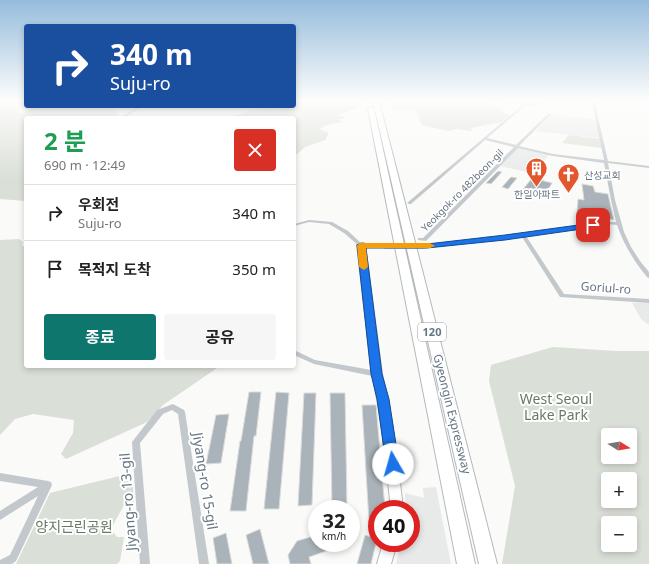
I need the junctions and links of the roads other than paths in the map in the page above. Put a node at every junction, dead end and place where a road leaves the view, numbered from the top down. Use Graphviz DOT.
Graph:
graph roads {
  1 [pos="375,127"];
  2 [pos="382,127"];
  3 [pos="499,127"];
  4 [pos="536,127"];
  5 [pos="599,127"];
  6 [pos="485,139"];
  7 [pos="518,147"];
  8 [pos="606,162"];
  9 [pos="649,167"];
  10 [pos="408,203"];
  11 [pos="618,224"];
  12 [pos="296,225"];
  13 [pos="523,235"];
  14 [pos="420,239"];
  15 [pos="361,245"];
  16 [pos="649,276"];
  17 [pos="649,301"];
  18 [pos="296,353"];
  19 [pos="377,374"];
  20 [pos="173,407"];
  21 [pos="0,477"];
  22 [pos="48,485"];
  23 [pos="396,500"];
  24 [pos="0,516"];
  25 [pos="387,552"];
  26 [pos="12,561"];
  27 [pos="3,564"];
  28 [pos="145,564"];
  29 [pos="204,564"];
  30 [pos="384,564"];
  31 [pos="466,564"];
  32 [pos="488,564"];
  1 -- 31 [label="highway, Gyeongin Expressway / 120"];
  2 -- 32 [label="highway, Gyeongin Expressway / 120"];
  3 -- 6 [label="street"];
  4 -- 7 [label="street, Yeokgok-ro 482beon-gil"];
  5 -- 8 [label="street, Goriul-ro"];
  6 -- 7 [label="street"];
  6 -- 10 [label="street"];
  7 -- 8 [label="street"];
  7 -- 14 [label="street, Yeokgok-ro 482beon-gil"];
  8 -- 9 [label="street"];
  8 -- 11 [label="street, Goriul-ro"];
  11 -- 13 [label="street"];
  11 -- 16 [label="street, Goriul-ro"];
  12 -- 15 [label="street"];
  13 -- 15 [label="street, bridge"];
  13 -- 17 [label="street, Goriul-ro"];
  15 -- 19 [label="street"];
  18 -- 19 [label="street"];
  19 -- 23 [label="street"];
  20 -- 28 [label="street, Jiyang-ro 13-gil"];
  20 -- 29 [label="street, Jiyang-ro 15-gil"];
  21 -- 22 [label="street"];
  22 -- 24 [label="street"];
  22 -- 26 [label="street"];
  25 -- 30 [label="street"];
  26 -- 27 [label="street"];
}
